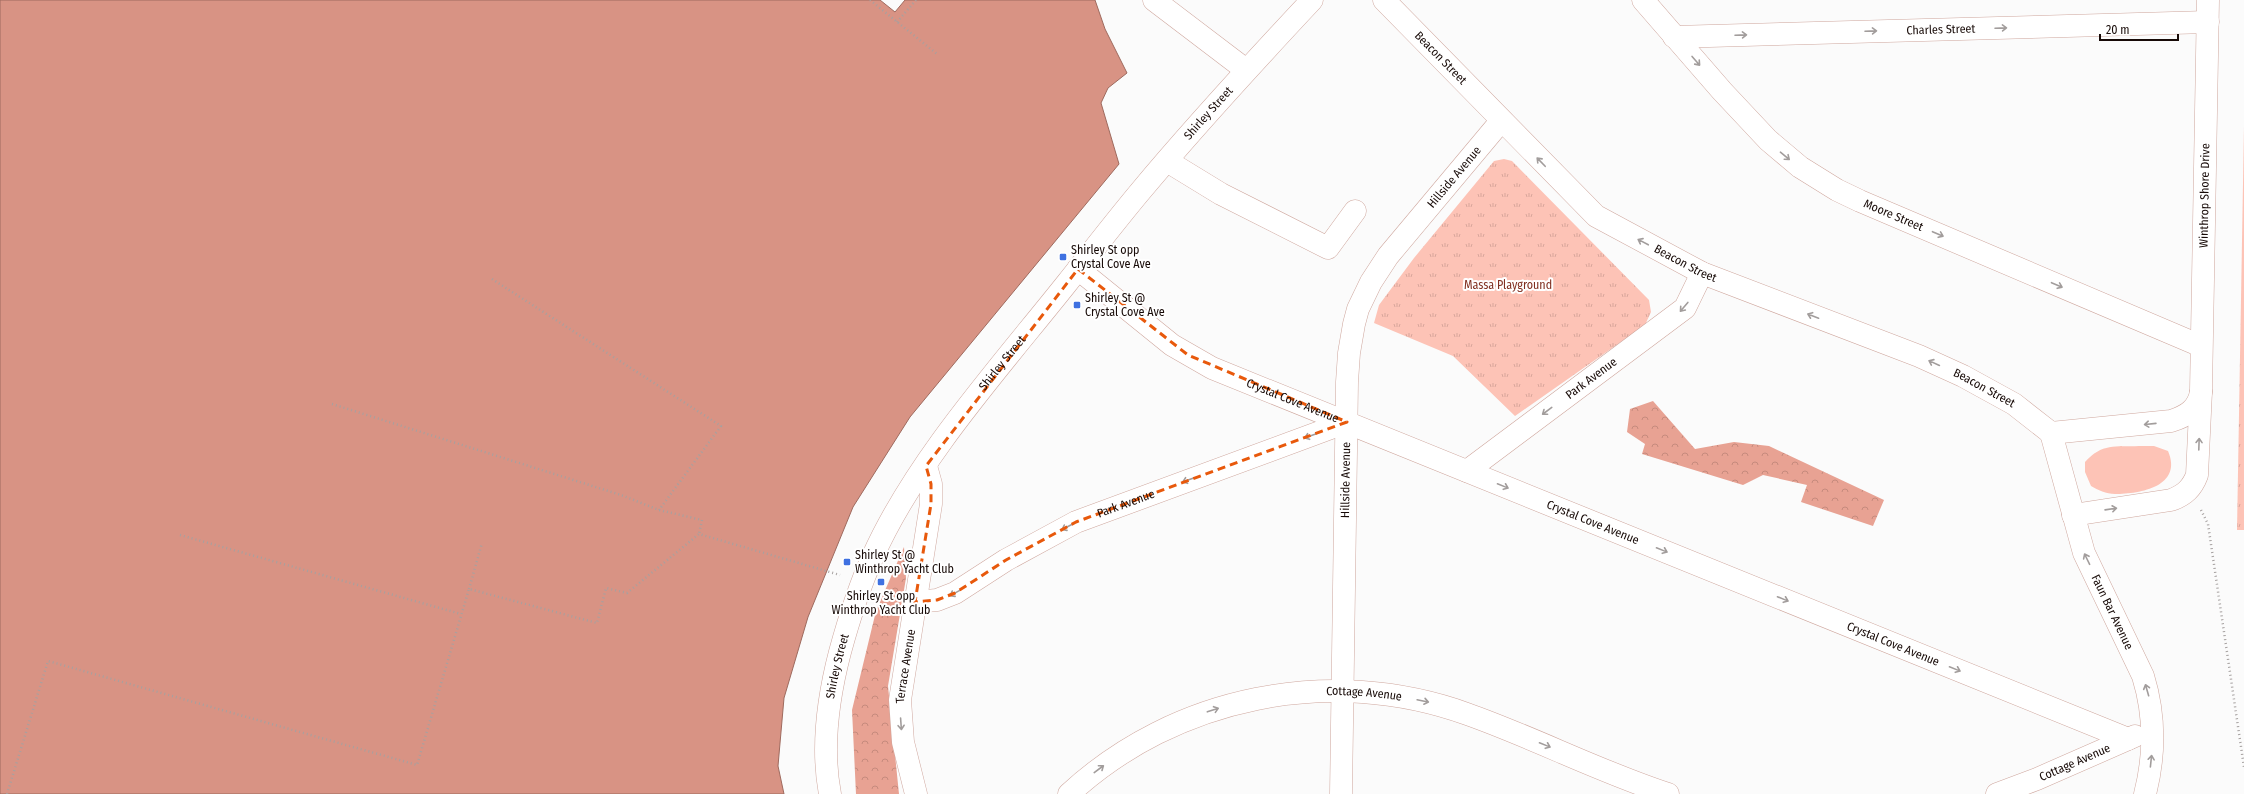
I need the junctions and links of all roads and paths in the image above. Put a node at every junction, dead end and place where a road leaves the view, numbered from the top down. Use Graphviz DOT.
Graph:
graph roads {
  1 [pos="870,0"];
  2 [pos="916,0"];
  3 [pos="1154,0"];
  4 [pos="1312,0"];
  5 [pos="1384,0"];
  6 [pos="1643,0"];
  7 [pos="2208,0"];
  8 [pos="897,22"];
  9 [pos="2208,22"];
  10 [pos="1674,37"];
  11 [pos="937,54"];
  12 [pos="1246,70"];
  13 [pos="1501,121"];
  14 [pos="1167,161"];
  15 [pos="1355,211"];
  16 [pos="1078,269"];
  17 [pos="1702,273"];
  18 [pos="492,279"];
  19 [pos="2201,346"];
  20 [pos="2201,391"];
  21 [pos="332,404"];
  22 [pos="1347,422"];
  23 [pos="2051,433"];
  24 [pos="926,466"];
  25 [pos="1467,471"];
  26 [pos="659,510"];
  27 [pos="2073,515"];
  28 [pos="2208,524"];
  29 [pos="699,534"];
  30 [pos="180,535"];
  31 [pos="482,543"];
  32 [pos="862,582"];
  33 [pos="469,589"];
  34 [pos="915,602"];
  35 [pos="461,614"];
  36 [pos="1343,690"];
  37 [pos="2152,728"];
  38 [pos="2128,739"];
  39 [pos="2244,767"];
  40 [pos="7,794"];
  41 [pos="830,794"];
  42 [pos="916,794"];
  43 [pos="1069,794"];
  44 [pos="1341,794"];
  45 [pos="1668,794"];
  46 [pos="1996,794"];
  47 [pos="2145,794"];
  1 -- 8 [label="path"];
  2 -- 8 [label="path"];
  3 -- 12 [label="street"];
  4 -- 12 [label="street, Shirley Street"];
  5 -- 13 [label="street, Beacon Street"];
  6 -- 10 [label="street, Moore Street"];
  7 -- 9 [label="street, Winthrop Shore Drive"];
  8 -- 11 [label="path"];
  10 -- 9 [label="street, Charles Street, one-way"];
  9 -- 19 [label="street, Winthrop Shore Drive"];
  10 -- 19 [label="street, Moore Street, one-way"];
  12 -- 14 [label="street, Shirley Street"];
  17 -- 13 [label="street, Beacon Street, one-way"];
  13 -- 22 [label="street, Hillside Avenue"];
  14 -- 15 [label="street"];
  14 -- 16 [label="street, Shirley Street"];
  16 -- 22 [label="street, Crystal Cove Avenue"];
  16 -- 24 [label="street, Shirley Street"];
  23 -- 17 [label="street, Beacon Street, one-way"];
  17 -- 25 [label="street, Park Avenue, one-way"];
  18 -- 26 [label="path"];
  19 -- 20 [label="street, Winthrop Shore Drive"];
  20 -- 23 [label="street, Winthrop Shore Drive, one-way"];
  27 -- 20 [label="street, Winthrop Shore Drive, one-way"];
  21 -- 26 [label="path"];
  22 -- 25 [label="street, Crystal Cove Avenue"];
  22 -- 34 [label="street, Park Avenue, one-way"];
  22 -- 36 [label="street, Hillside Avenue"];
  23 -- 27 [label="street, Faun Bar Avenue"];
  24 -- 32 [label="street, Shirley Street"];
  24 -- 34 [label="street, Terrace Avenue"];
  25 -- 38 [label="street, Crystal Cove Avenue, one-way"];
  26 -- 29 [label="path"];
  37 -- 27 [label="street, Faun Bar Avenue, one-way"];
  28 -- 39 [label="path"];
  29 -- 32 [label="path"];
  29 -- 33 [label="path"];
  30 -- 35 [label="path"];
  31 -- 33 [label="path"];
  32 -- 41 [label="street, Shirley Street"];
  33 -- 35 [label="path"];
  34 -- 42 [label="street, Terrace Avenue, one-way"];
  35 -- 40 [label="path"];
  43 -- 36 [label="street, Cottage Avenue, one-way"];
  36 -- 44 [label="street, Hillside Avenue"];
  36 -- 45 [label="street, Cottage Avenue, one-way"];
  37 -- 38 [label="street, Cottage Avenue"];
  47 -- 37 [label="street, Faun Bar Avenue, one-way"];
  38 -- 46 [label="street, Cottage Avenue"];
}
